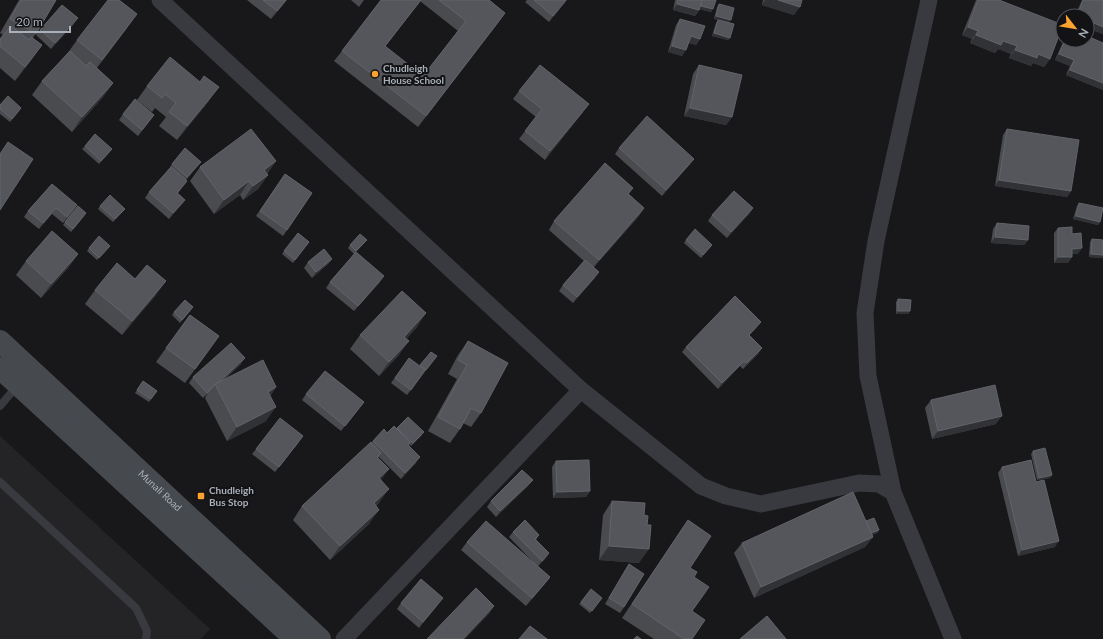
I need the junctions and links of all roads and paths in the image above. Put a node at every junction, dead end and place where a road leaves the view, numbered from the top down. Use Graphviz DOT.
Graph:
graph roads {
  1 [pos="160,0"];
  2 [pos="929,0"];
  3 [pos="0,341"];
  4 [pos="0,368"];
  5 [pos="18,385"];
  6 [pos="581,390"];
  7 [pos="0,406"];
  8 [pos="0,482"];
  9 [pos="893,492"];
  10 [pos="146,639"];
  11 [pos="295,639"];
  12 [pos="320,639"];
  13 [pos="344,639"];
  14 [pos="953,639"];
  1 -- 6 [label="street"];
  2 -- 9 [label="street"];
  3 -- 12 [label="main road, Munali Road"];
  4 -- 5 [label="main road, Munali Road"];
  5 -- 7 [label="lane"];
  5 -- 11 [label="main road, Munali Road"];
  6 -- 9 [label="street"];
  6 -- 13 [label="street"];
  8 -- 10 [label="lane"];
  9 -- 14 [label="street"];
}
